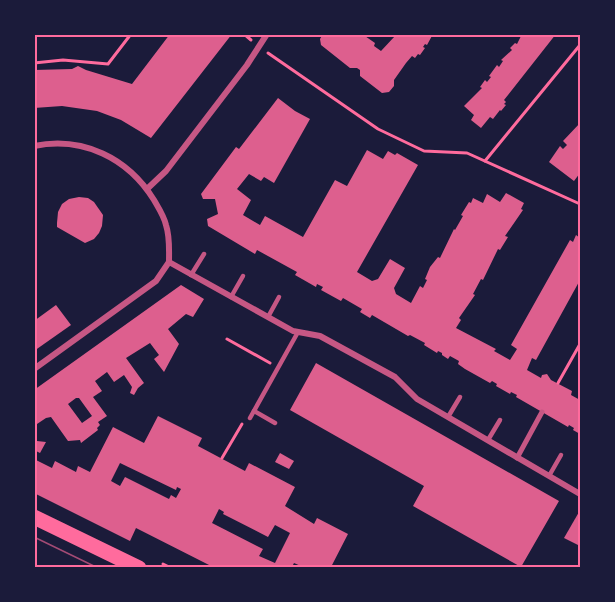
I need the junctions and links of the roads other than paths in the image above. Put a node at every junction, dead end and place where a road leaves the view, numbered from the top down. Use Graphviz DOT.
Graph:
graph roads {
  1 [pos="267,34"];
  2 [pos="34,146"];
  3 [pos="147,189"];
  4 [pos="204,254"];
  5 [pos="169,262"];
  6 [pos="191,275"];
  7 [pos="243,276"];
  8 [pos="231,297"];
  9 [pos="279,297"];
  10 [pos="268,317"];
  11 [pos="298,332"];
  12 [pos="34,369"];
  13 [pos="460,397"];
  14 [pos="254,411"];
  15 [pos="542,412"];
  16 [pos="448,417"];
  17 [pos="250,418"];
  18 [pos="500,420"];
  19 [pos="275,423"];
  20 [pos="488,440"];
  21 [pos="561,455"];
  22 [pos="517,458"];
  23 [pos="549,476"];
  24 [pos="580,494"];
  25 [pos="34,517"];
  26 [pos="139,567"];
  1 -- 3 [label="street"];
  2 -- 3 [label="street"];
  3 -- 5 [label="street"];
  4 -- 6 [label="lane"];
  5 -- 6 [label="street"];
  5 -- 12 [label="street"];
  6 -- 8 [label="street"];
  7 -- 8 [label="lane"];
  8 -- 10 [label="street"];
  9 -- 10 [label="lane"];
  10 -- 11 [label="street"];
  11 -- 14 [label="lane"];
  11 -- 16 [label="street"];
  13 -- 16 [label="lane"];
  14 -- 17 [label="lane"];
  14 -- 19 [label="lane"];
  15 -- 22 [label="street"];
  16 -- 20 [label="street"];
  18 -- 20 [label="lane"];
  20 -- 22 [label="street"];
  21 -- 23 [label="lane"];
  22 -- 23 [label="street"];
  23 -- 24 [label="street"];
  25 -- 26 [label="main road"];
}
